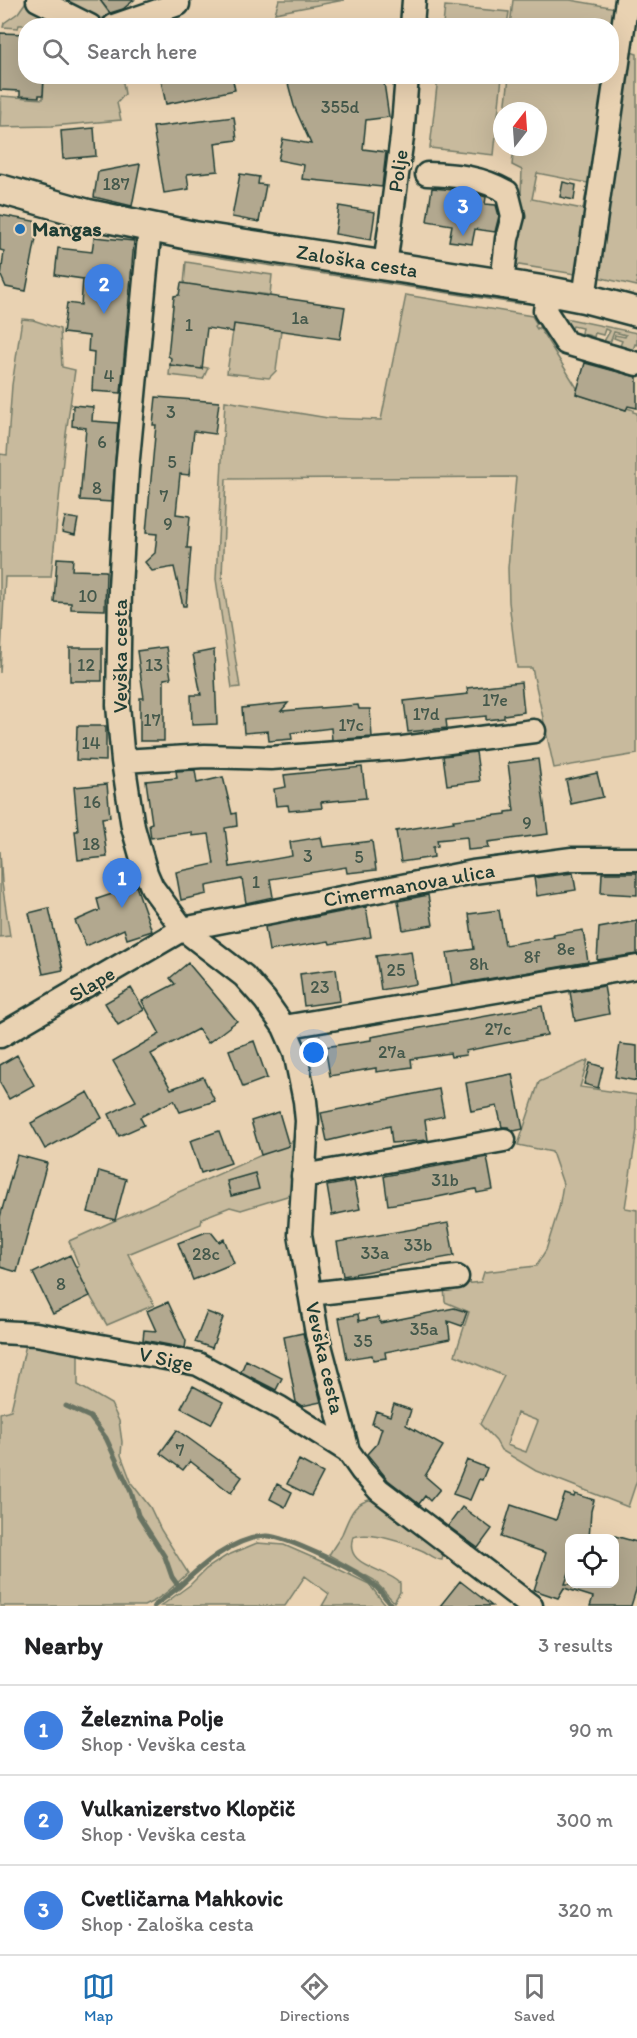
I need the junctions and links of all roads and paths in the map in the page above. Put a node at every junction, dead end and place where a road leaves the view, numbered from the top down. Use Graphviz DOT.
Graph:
graph roads {
  1 [pos="414,0"];
  2 [pos="627,0"];
  3 [pos="40,1"];
  4 [pos="178,4"];
  5 [pos="74,18"];
  6 [pos="137,18"];
  7 [pos="413,18"];
  8 [pos="629,46"];
  9 [pos="406,84"];
  10 [pos="0,173"];
  11 [pos="427,174"];
  12 [pos="0,189"];
  13 [pos="76,211"];
  14 [pos="150,227"];
  15 [pos="385,266"];
  16 [pos="502,284"];
  17 [pos="548,291"];
  18 [pos="584,298"];
  19 [pos="637,312"];
  20 [pos="637,364"];
  21 [pos="534,731"];
  22 [pos="123,761"];
  23 [pos="637,859"];
  24 [pos="183,929"];
  25 [pos="637,967"];
  26 [pos="284,1027"];
  27 [pos="0,1036"];
  28 [pos="504,1140"];
  29 [pos="303,1176"];
  30 [pos="457,1277"];
  31 [pos="310,1294"];
  32 [pos="0,1332"];
  33 [pos="348,1451"];
  34 [pos="531,1606"];
  1 -- 7 [label="street"];
  2 -- 8 [label="street"];
  3 -- 5 [label="street"];
  4 -- 6 [label="street"];
  8 -- 18 [label="street"];
  9 -- 15 [label="street, Polje"];
  10 -- 13 [label="main road, Zaloška cesta"];
  11 -- 16 [label="street"];
  12 -- 13 [label="main road, Zaloška cesta"];
  13 -- 14 [label="main road, Zaloška cesta"];
  14 -- 15 [label="main road, Zaloška cesta"];
  14 -- 22 [label="street, Vevška cesta"];
  15 -- 16 [label="main road, Zaloška cesta"];
  16 -- 17 [label="main road, Zaloška cesta"];
  17 -- 18 [label="main road, Zaloška cesta"];
  17 -- 20 [label="street"];
  18 -- 19 [label="main road, Zaloška cesta"];
  21 -- 22 [label="street"];
  22 -- 24 [label="street, Vevška cesta"];
  23 -- 24 [label="street, Cimermanova ulica"];
  24 -- 26 [label="street, Vevška cesta"];
  24 -- 27 [label="street, Slape"];
  25 -- 26 [label="street"];
  26 -- 29 [label="street, Vevška cesta"];
  28 -- 29 [label="street"];
  29 -- 31 [label="street, Vevška cesta"];
  30 -- 31 [label="street"];
  31 -- 33 [label="street, Vevška cesta"];
  32 -- 33 [label="street, V Sige"];
  33 -- 34 [label="street, Vevška cesta"];
}
